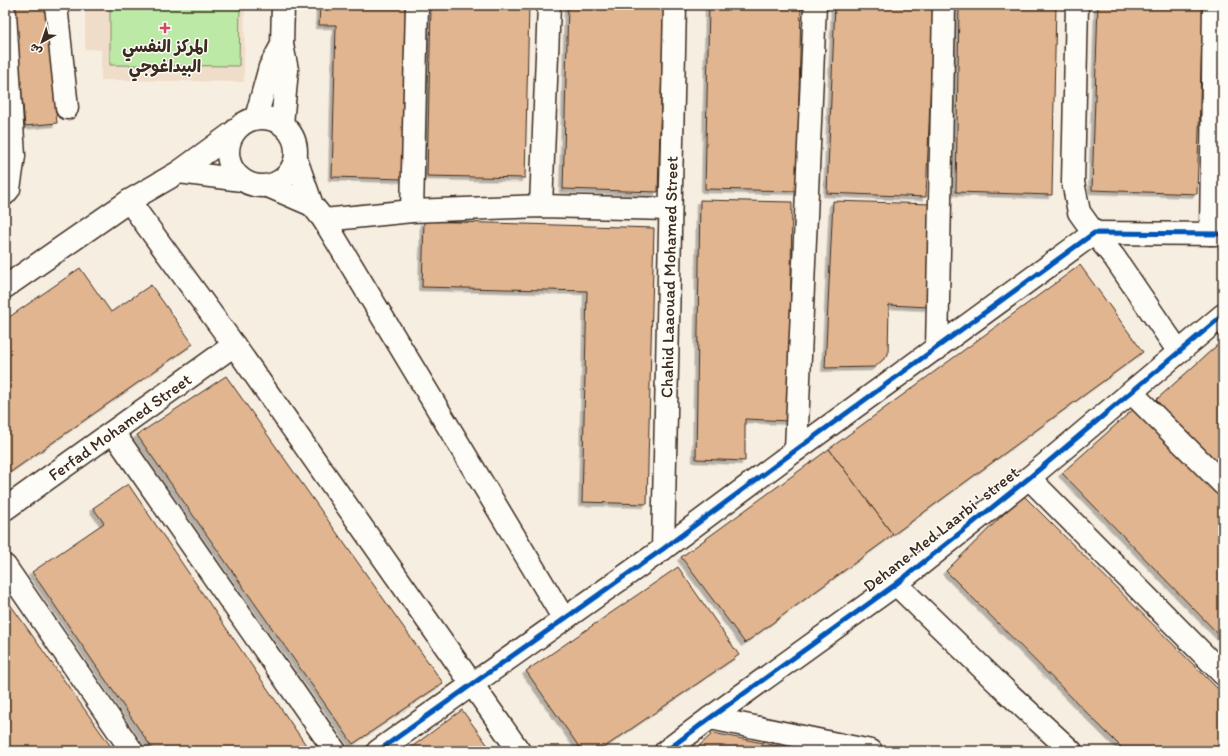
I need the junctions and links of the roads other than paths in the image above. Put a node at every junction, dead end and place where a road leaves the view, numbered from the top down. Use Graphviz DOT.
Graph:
graph roads {
  1 [pos="56,5"];
  2 [pos="283,5"];
  3 [pos="418,5"];
  4 [pos="549,5"];
  5 [pos="675,5"];
  6 [pos="815,5"];
  7 [pos="944,5"];
  8 [pos="1077,5"];
  9 [pos="1214,5"];
  10 [pos="5,14"];
  11 [pos="282,44"];
  12 [pos="67,108"];
  13 [pos="256,118"];
  14 [pos="282,124"];
  15 [pos="234,132"];
  16 [pos="296,159"];
  17 [pos="179,172"];
  18 [pos="242,180"];
  19 [pos="268,186"];
  20 [pos="5,194"];
  21 [pos="129,201"];
  22 [pos="541,206"];
  23 [pos="670,210"];
  24 [pos="412,211"];
  25 [pos="318,213"];
  26 [pos="1094,233"];
  27 [pos="1217,234"];
  28 [pos="5,287"];
  29 [pos="1223,315"];
  30 [pos="234,345"];
  31 [pos="937,348"];
  32 [pos="1179,352"];
  33 [pos="1132,393"];
  34 [pos="113,432"];
  35 [pos="796,450"];
  36 [pos="1030,478"];
  37 [pos="1223,484"];
  38 [pos="5,509"];
  39 [pos="663,549"];
  40 [pos="5,566"];
  41 [pos="896,584"];
  42 [pos="564,619"];
  43 [pos="1223,674"];
  44 [pos="472,684"];
  45 [pos="710,718"];
  46 [pos="132,751"];
  47 [pos="335,751"];
  48 [pos="378,751"];
  49 [pos="519,751"];
  50 [pos="666,751"];
  51 [pos="871,751"];
  52 [pos="1071,751"];
  1 -- 12 [label="street"];
  2 -- 11 [label="street"];
  3 -- 24 [label="street"];
  4 -- 22 [label="street"];
  5 -- 23 [label="street, Chahid Laaouad Mohamed Street"];
  6 -- 35 [label="street"];
  7 -- 31 [label="street"];
  8 -- 26 [label="street"];
  9 -- 27 [label="street"];
  10 -- 20 [label="street"];
  11 -- 13 [label="street"];
  11 -- 14 [label="street"];
  13 -- 14 [label="street"];
  13 -- 15 [label="street"];
  14 -- 16 [label="street"];
  15 -- 17 [label="street"];
  15 -- 18 [label="street"];
  16 -- 19 [label="street"];
  16 -- 25 [label="street"];
  17 -- 18 [label="street"];
  17 -- 21 [label="street"];
  18 -- 19 [label="street"];
  19 -- 25 [label="street"];
  21 -- 28 [label="street"];
  21 -- 30 [label="street"];
  22 -- 23 [label="street"];
  22 -- 24 [label="street"];
  23 -- 39 [label="street, Chahid Laaouad Mohamed Street"];
  24 -- 25 [label="street"];
  25 -- 42 [label="street"];
  26 -- 27 [label="street"];
  26 -- 31 [label="street"];
  26 -- 32 [label="street"];
  29 -- 32 [label="street, Dehane Med Laarbi ' street"];
  30 -- 34 [label="street, Ferfad Mohamed Street"];
  30 -- 44 [label="street"];
  31 -- 35 [label="street"];
  32 -- 33 [label="street, Dehane Med Laarbi ' street"];
  33 -- 36 [label="street, Dehane Med Laarbi ' street"];
  33 -- 37 [label="street"];
  34 -- 38 [label="street, Ferfad Mohamed Street"];
  34 -- 47 [label="street"];
  35 -- 39 [label="street"];
  36 -- 41 [label="street, Dehane Med Laarbi ' street"];
  36 -- 43 [label="street"];
  39 -- 42 [label="street"];
  40 -- 46 [label="street"];
  41 -- 45 [label="street, Dehane Med Laarbi ' street"];
  41 -- 52 [label="street"];
  42 -- 44 [label="street"];
  44 -- 48 [label="street"];
  44 -- 49 [label="street"];
  45 -- 50 [label="street, Dehane Med Laarbi ' street"];
  45 -- 51 [label="street"];
}
